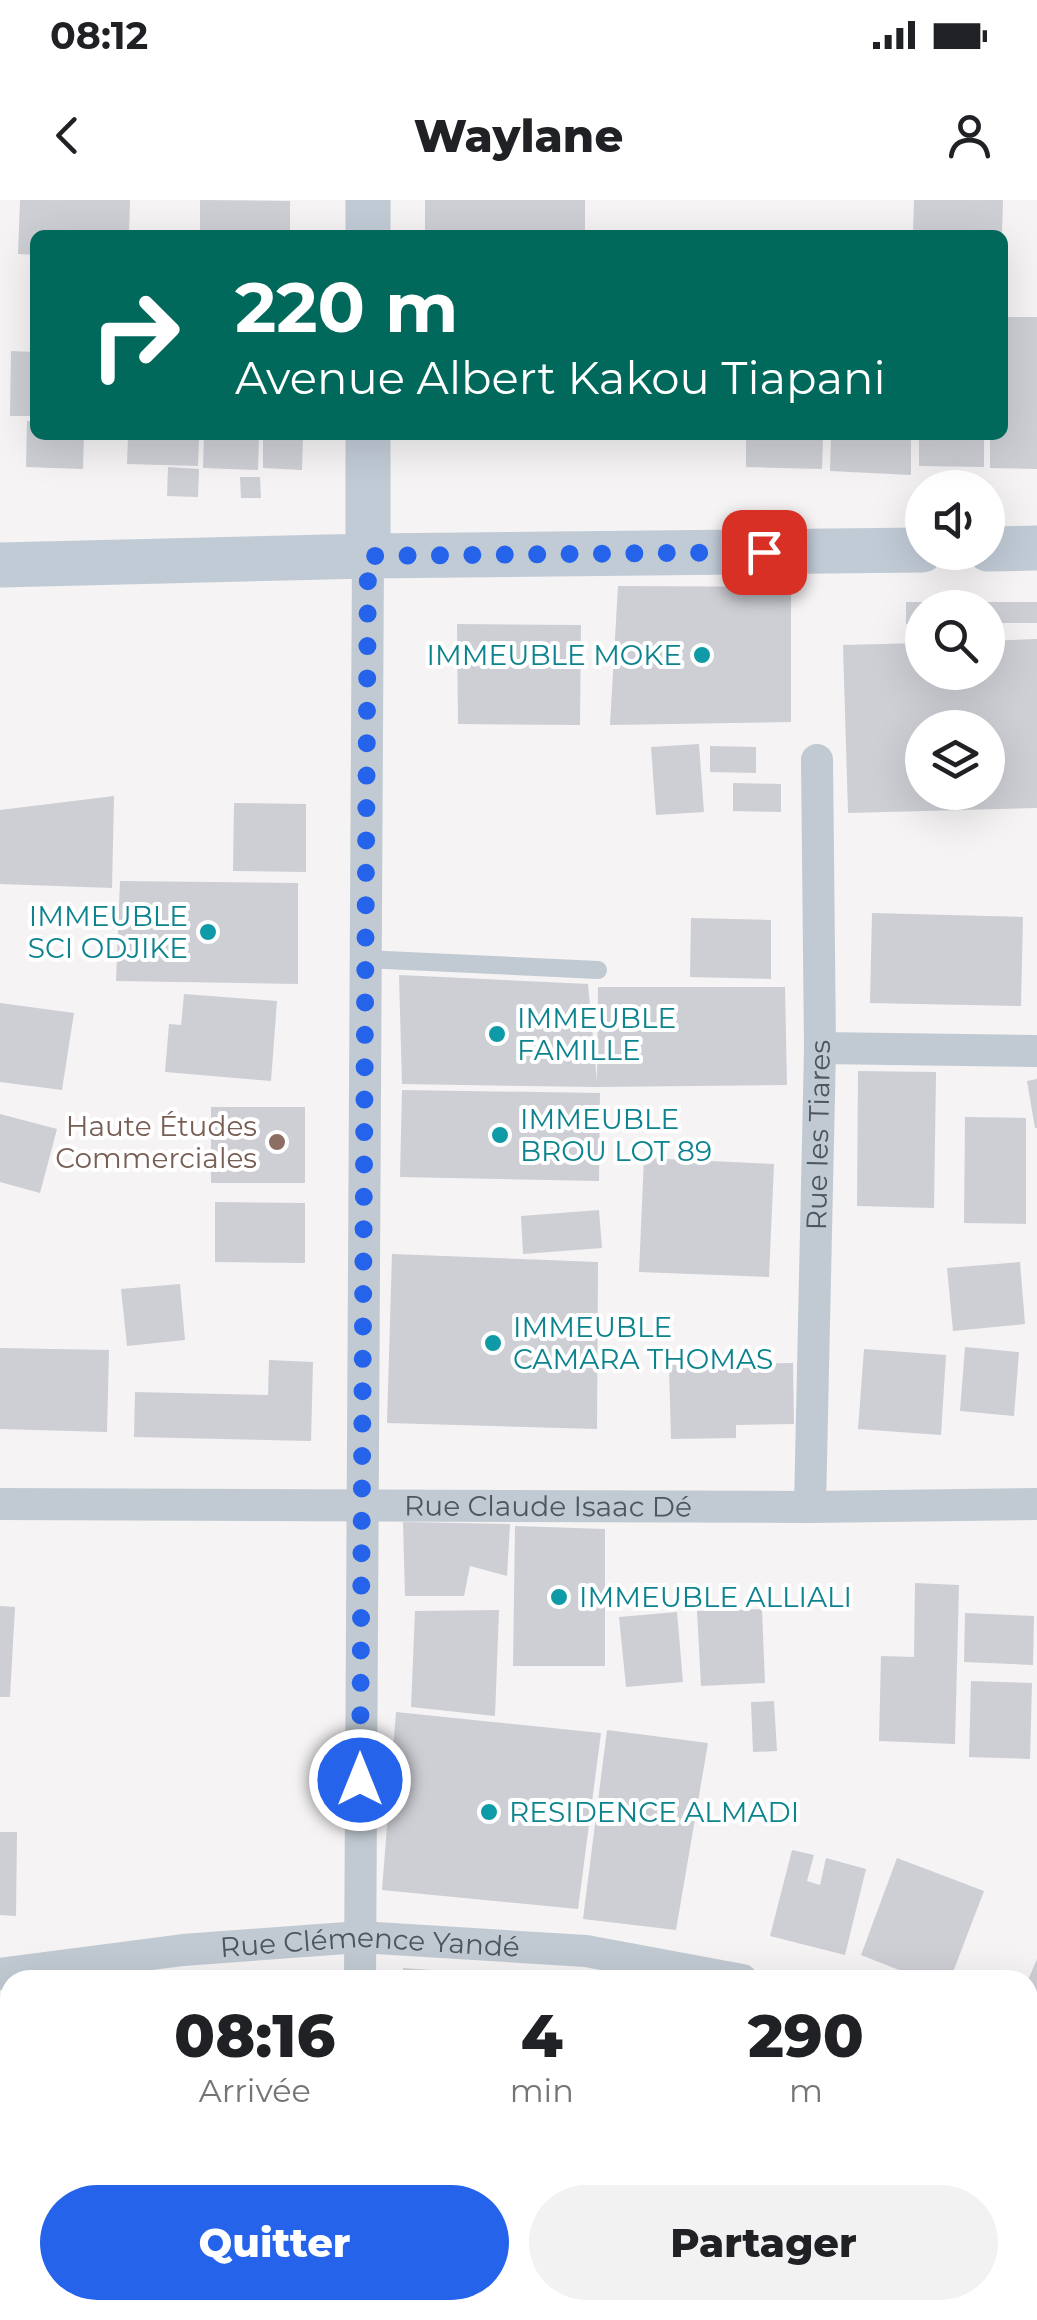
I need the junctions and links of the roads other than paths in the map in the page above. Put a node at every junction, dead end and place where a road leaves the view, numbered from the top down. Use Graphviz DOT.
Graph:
graph roads {
  1 [pos="368,200"];
  2 [pos="368,230"];
  3 [pos="368,440"];
  4 [pos="1037,548"];
  5 [pos="1005,549"];
  6 [pos="905,550"];
  7 [pos="368,556"];
  8 [pos="0,564"];
  9 [pos="817,760"];
  10 [pos="364,959"];
  11 [pos="598,970"];
  12 [pos="820,1048"];
  13 [pos="1037,1051"];
  14 [pos="0,1504"];
  15 [pos="362,1504"];
  16 [pos="1037,1504"];
  17 [pos="810,1508"];
  18 [pos="360,1937"];
  19 [pos="30,1970"];
  20 [pos="360,1970"];
  21 [pos="688,1970"];
  1 -- 2 [label="street"];
  3 -- 7 [label="street"];
  4 -- 5 [label="street"];
  6 -- 7 [label="street"];
  7 -- 8 [label="street"];
  7 -- 10 [label="street"];
  9 -- 12 [label="street, Rue les Tiares"];
  10 -- 11 [label="lane"];
  10 -- 15 [label="street"];
  12 -- 13 [label="street"];
  12 -- 17 [label="street, Rue les Tiares"];
  14 -- 15 [label="street, Rue Claude Isaac Dé"];
  15 -- 17 [label="street, Rue Claude Isaac Dé"];
  15 -- 18 [label="street"];
  16 -- 17 [label="street, Rue Claude Isaac Dé"];
  18 -- 19 [label="street, Rue Clémence Yandé"];
  18 -- 20 [label="street"];
  18 -- 21 [label="street, Rue Clémence Yandé"];
}
